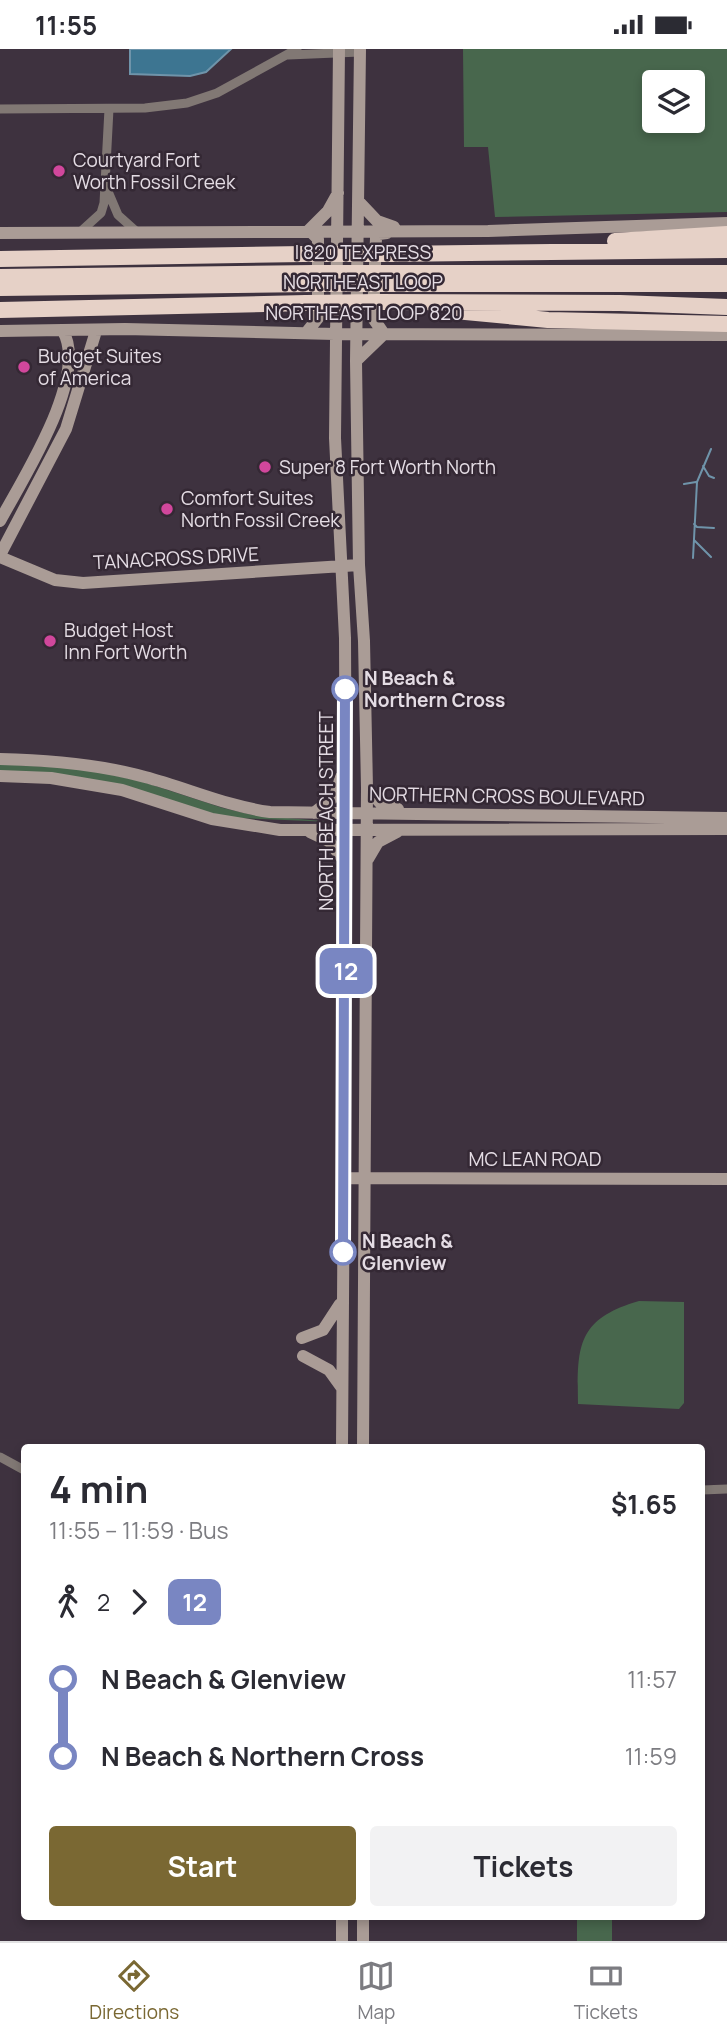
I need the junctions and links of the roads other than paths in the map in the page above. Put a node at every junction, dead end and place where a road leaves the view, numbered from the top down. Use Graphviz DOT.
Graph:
graph roads {
  1 [pos="296,49"];
  2 [pos="339,51"];
  3 [pos="360,51"];
  4 [pos="286,55"];
  5 [pos="0,109"];
  6 [pos="109,109"];
  7 [pos="107,189"];
  8 [pos="338,192"];
  9 [pos="359,202"];
  10 [pos="727,223"];
  11 [pos="309,230"];
  12 [pos="339,231"];
  13 [pos="405,231"];
  14 [pos="360,232"];
  15 [pos="0,233"];
  16 [pos="78,233"];
  17 [pos="139,233"];
  18 [pos="727,234"];
  19 [pos="0,250"];
  20 [pos="727,250"];
  21 [pos="464,253"];
  22 [pos="66,256"];
  23 [pos="0,259"];
  24 [pos="727,266"];
  25 [pos="590,273"];
  26 [pos="727,273"];
  27 [pos="0,277"];
  28 [pos="314,279"];
  29 [pos="381,279"];
  30 [pos="727,284"];
  31 [pos="142,285"];
  32 [pos="0,288"];
  33 [pos="0,301"];
  34 [pos="382,302"];
  35 [pos="727,307"];
  36 [pos="0,310"];
  37 [pos="727,324"];
  38 [pos="0,331"];
  39 [pos="63,331"];
  40 [pos="96,331"];
  41 [pos="306,333"];
  42 [pos="335,334"];
  43 [pos="357,334"];
  44 [pos="384,334"];
  45 [pos="727,335"];
  46 [pos="356,361"];
  47 [pos="51,423"];
  48 [pos="66,429"];
  49 [pos="0,521"];
  50 [pos="0,556"];
  51 [pos="359,565"];
  52 [pos="340,567"];
  53 [pos="345,752"];
  54 [pos="0,759"];
  55 [pos="0,776"];
  56 [pos="367,788"];
  57 [pos="314,813"];
  58 [pos="345,814"];
  59 [pos="366,814"];
  60 [pos="411,814"];
  61 [pos="727,818"];
  62 [pos="692,823"];
  63 [pos="303,829"];
  64 [pos="727,829"];
  65 [pos="345,831"];
  66 [pos="366,831"];
  67 [pos="400,831"];
  68 [pos="346,863"];
  69 [pos="366,865"];
  70 [pos="343,1178"];
  71 [pos="364,1178"];
  72 [pos="727,1179"];
  73 [pos="342,1300"];
  74 [pos="342,1339"];
  75 [pos="342,1357"];
  76 [pos="342,1389"];
  77 [pos="342,1444"];
  78 [pos="363,1444"];
  79 [pos="0,1457"];
  80 [pos="21,1468"];
  81 [pos="727,1489"];
  82 [pos="705,1490"];
  83 [pos="342,1920"];
  84 [pos="363,1920"];
  85 [pos="342,1941"];
  86 [pos="363,1941"];
  1 -- 4 [label="street"];
  2 -- 3 [label="street"];
  2 -- 4 [label="street"];
  2 -- 8 [label="main road, NORTH BEACH STREET"];
  3 -- 9 [label="main road, NORTH BEACH STREET"];
  4 -- 6 [label="street"];
  5 -- 6 [label="street"];
  6 -- 7 [label="street"];
  7 -- 16 [label="street"];
  7 -- 17 [label="street"];
  8 -- 11 [label="main road"];
  8 -- 12 [label="main road, NORTH BEACH STREET"];
  9 -- 13 [label="main road"];
  9 -- 14 [label="main road, NORTH BEACH STREET"];
  10 -- 13 [label="main road"];
  11 -- 12 [label="main road"];
  11 -- 17 [label="main road"];
  11 -- 41 [label="main road"];
  12 -- 14 [label="main road"];
  12 -- 42 [label="main road, NORTH BEACH STREET"];
  13 -- 14 [label="main road"];
  13 -- 44 [label="main road"];
  14 -- 43 [label="main road, NORTH BEACH STREET"];
  15 -- 16 [label="main road"];
  16 -- 17 [label="main road"];
  18 -- 21 [label="highway"];
  19 -- 22 [label="highway"];
  20 -- 21 [label="highway, NORTHEAST LOOP"];
  21 -- 22 [label="highway, NORTHEAST LOOP, bridge"];
  22 -- 23 [label="highway, NORTHEAST LOOP"];
  24 -- 25 [label="highway"];
  25 -- 26 [label="highway, I 820 TEXPRESS"];
  25 -- 29 [label="highway, I 820 TEXPRESS"];
  27 -- 28 [label="highway, I 820 TEXPRESS"];
  28 -- 29 [label="highway, I 820 TEXPRESS, bridge"];
  28 -- 31 [label="highway, I 820 TEXPRESS"];
  29 -- 30 [label="highway, I 820 TEXPRESS"];
  31 -- 32 [label="highway, I 820 TEXPRESS"];
  31 -- 33 [label="highway"];
  34 -- 35 [label="highway, NORTHEAST LOOP"];
  34 -- 36 [label="highway, NORTHEAST LOOP, bridge"];
  34 -- 37 [label="highway"];
  38 -- 39 [label="main road, NORTHEAST LOOP 820"];
  39 -- 40 [label="main road, NORTHEAST LOOP 820"];
  39 -- 47 [label="main road"];
  40 -- 41 [label="main road, NORTHEAST LOOP 820"];
  40 -- 48 [label="main road"];
  41 -- 42 [label="main road, NORTHEAST LOOP 820"];
  42 -- 43 [label="main road, NORTHEAST LOOP 820"];
  42 -- 52 [label="main road, NORTH BEACH STREET"];
  43 -- 44 [label="main road, NORTHEAST LOOP 820"];
  43 -- 46 [label="main road, NORTH BEACH STREET"];
  44 -- 45 [label="main road, NORTHEAST LOOP 820"];
  44 -- 46 [label="main road"];
  46 -- 51 [label="main road, NORTH BEACH STREET"];
  47 -- 48 [label="main road"];
  47 -- 49 [label="main road"];
  48 -- 50 [label="main road"];
  50 -- 52 [label="main road, TANACROSS DRIVE"];
  51 -- 52 [label="main road, TANACROSS DRIVE"];
  51 -- 56 [label="main road, NORTH BEACH STREET"];
  52 -- 53 [label="main road, NORTH BEACH STREET"];
  53 -- 57 [label="main road"];
  53 -- 58 [label="main road, NORTH BEACH STREET"];
  54 -- 57 [label="main road, NORTHERN CROSS BOULEVARD"];
  55 -- 63 [label="main road, NORTHERN CROSS BOULEVARD"];
  56 -- 59 [label="main road, NORTH BEACH STREET"];
  56 -- 60 [label="main road"];
  57 -- 58 [label="main road, NORTHERN CROSS BOULEVARD"];
  58 -- 59 [label="main road, NORTHERN CROSS BOULEVARD"];
  58 -- 65 [label="main road, NORTH BEACH STREET"];
  59 -- 60 [label="main road, NORTHERN CROSS BOULEVARD"];
  59 -- 66 [label="main road, NORTH BEACH STREET"];
  60 -- 62 [label="main road, NORTHERN CROSS BOULEVARD"];
  61 -- 62 [label="main road, NORTHERN CROSS BOULEVARD"];
  62 -- 64 [label="main road, NORTHERN CROSS BOULEVARD"];
  62 -- 67 [label="main road, NORTHERN CROSS BOULEVARD"];
  63 -- 65 [label="main road, NORTHERN CROSS BOULEVARD"];
  63 -- 68 [label="main road"];
  65 -- 66 [label="main road, NORTHERN CROSS BOULEVARD"];
  65 -- 68 [label="main road, NORTH BEACH STREET"];
  66 -- 67 [label="main road, NORTHERN CROSS BOULEVARD"];
  66 -- 69 [label="main road, NORTH BEACH STREET"];
  67 -- 69 [label="main road"];
  68 -- 70 [label="main road, NORTH BEACH STREET"];
  69 -- 71 [label="main road, NORTH BEACH STREET"];
  70 -- 71 [label="main road, MC LEAN ROAD"];
  70 -- 73 [label="main road, NORTH BEACH STREET"];
  71 -- 72 [label="main road, MC LEAN ROAD"];
  71 -- 78 [label="main road, NORTH BEACH STREET"];
  73 -- 74 [label="main road, NORTH BEACH STREET"];
  73 -- 74 [label="main road"];
  74 -- 75 [label="main road, NORTH BEACH STREET"];
  75 -- 76 [label="main road, NORTH BEACH STREET"];
  75 -- 76 [label="main road"];
  76 -- 77 [label="main road, NORTH BEACH STREET"];
  79 -- 80 [label="street"];
  81 -- 82 [label="street"];
  83 -- 85 [label="main road"];
  84 -- 86 [label="main road"];
}
